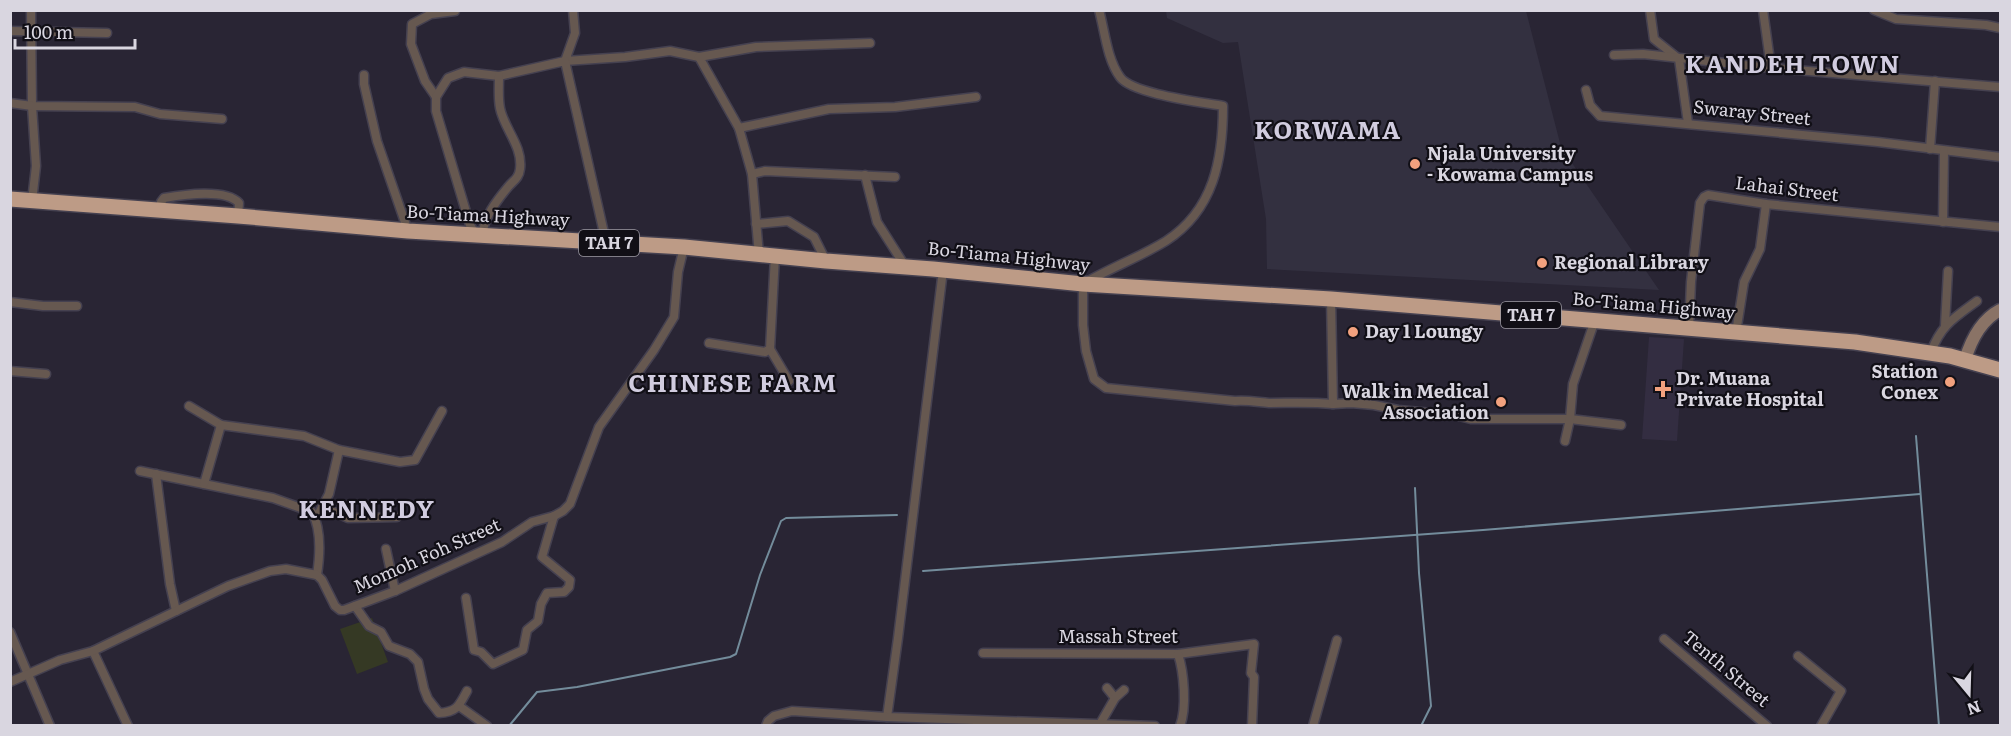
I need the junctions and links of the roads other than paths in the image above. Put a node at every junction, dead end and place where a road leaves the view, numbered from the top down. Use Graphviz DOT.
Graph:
graph roads {
  1 [pos="31,10"];
  2 [pos="573,10"];
  3 [pos="1099,10"];
  4 [pos="1650,10"];
  5 [pos="1763,10"];
  6 [pos="1874,10"];
  7 [pos="456,11"];
  8 [pos="2001,28"];
  9 [pos="10,31"];
  10 [pos="32,32"];
  11 [pos="107,33"];
  12 [pos="870,43"];
  13 [pos="1614,55"];
  14 [pos="699,57"];
  15 [pos="1679,59"];
  16 [pos="565,61"];
  17 [pos="1771,68"];
  18 [pos="364,75"];
  19 [pos="499,76"];
  20 [pos="1935,81"];
  21 [pos="2001,87"];
  22 [pos="1586,90"];
  23 [pos="436,97"];
  24 [pos="976,97"];
  25 [pos="10,103"];
  26 [pos="32,106"];
  27 [pos="222,119"];
  28 [pos="1688,123"];
  29 [pos="739,128"];
  30 [pos="1930,149"];
  31 [pos="1944,151"];
  32 [pos="2001,157"];
  33 [pos="752,174"];
  34 [pos="865,175"];
  35 [pos="895,177"];
  36 [pos="10,199"];
  37 [pos="32,201"];
  38 [pos="1766,204"];
  39 [pos="1943,222"];
  40 [pos="756,224"];
  41 [pos="2001,227"];
  42 [pos="408,231"];
  43 [pos="480,235"];
  44 [pos="606,243"];
  45 [pos="684,247"];
  46 [pos="759,255"];
  47 [pos="776,256"];
  48 [pos="826,261"];
  49 [pos="905,266"];
  50 [pos="943,270"];
  51 [pos="1948,271"];
  52 [pos="1083,284"];
  53 [pos="1331,299"];
  54 [pos="1977,301"];
  55 [pos="10,302"];
  56 [pos="77,306"];
  57 [pos="2001,310"];
  58 [pos="1595,320"];
  59 [pos="1945,325"];
  60 [pos="1689,328"];
  61 [pos="1736,333"];
  62 [pos="709,343"];
  63 [pos="770,349"];
  64 [pos="1931,352"];
  65 [pos="1965,360"];
  66 [pos="2001,370"];
  67 [pos="10,371"];
  68 [pos="46,374"];
  69 [pos="789,381"];
  70 [pos="1333,404"];
  71 [pos="189,406"];
  72 [pos="442,411"];
  73 [pos="1570,419"];
  74 [pos="221,425"];
  75 [pos="1621,425"];
  76 [pos="1565,441"];
  77 [pos="339,450"];
  78 [pos="140,471"];
  79 [pos="156,474"];
  80 [pos="204,484"];
  81 [pos="322,507"];
  82 [pos="555,516"];
  83 [pos="397,517"];
  84 [pos="315,519"];
  85 [pos="386,549"];
  86 [pos="317,575"];
  87 [pos="395,591"];
  88 [pos="466,598"];
  89 [pos="356,606"];
  90 [pos="176,611"];
  91 [pos="10,632"];
  92 [pos="1664,639"];
  93 [pos="1337,640"];
  94 [pos="93,651"];
  95 [pos="983,653"];
  96 [pos="1178,654"];
  97 [pos="1798,656"];
  98 [pos="29,674"];
  99 [pos="10,682"];
  100 [pos="1107,688"];
  101 [pos="1124,690"];
  102 [pos="467,692"];
  103 [pos="1115,698"];
  104 [pos="459,706"];
  105 [pos="887,717"];
  106 [pos="1100,724"];
  107 [pos="50,726"];
  108 [pos="128,726"];
  109 [pos="487,726"];
  110 [pos="766,726"];
  111 [pos="1155,726"];
  112 [pos="1180,726"];
  113 [pos="1252,726"];
  114 [pos="1313,726"];
  115 [pos="1767,726"];
  116 [pos="1821,726"];
  1 -- 10 [label="street"];
  2 -- 16 [label="street"];
  3 -- 52 [label="street"];
  4 -- 15 [label="street"];
  5 -- 17 [label="street"];
  6 -- 8 [label="street"];
  7 -- 23 [label="street"];
  9 -- 10 [label="street"];
  10 -- 11 [label="street"];
  10 -- 26 [label="street"];
  12 -- 14 [label="street"];
  13 -- 15 [label="street"];
  14 -- 16 [label="street"];
  14 -- 29 [label="street"];
  15 -- 17 [label="street"];
  15 -- 28 [label="street"];
  16 -- 19 [label="street"];
  16 -- 44 [label="street"];
  17 -- 20 [label="street"];
  18 -- 42 [label="street"];
  19 -- 23 [label="street"];
  19 -- 43 [label="street"];
  20 -- 21 [label="street"];
  20 -- 30 [label="street"];
  22 -- 28 [label="street, Swaray Street"];
  23 -- 43 [label="street"];
  24 -- 29 [label="street"];
  25 -- 26 [label="street"];
  26 -- 27 [label="street"];
  26 -- 37 [label="street"];
  28 -- 30 [label="street, Swaray Street"];
  29 -- 33 [label="street"];
  30 -- 31 [label="street, Swaray Street"];
  31 -- 32 [label="street"];
  31 -- 39 [label="street"];
  33 -- 34 [label="street"];
  33 -- 40 [label="street"];
  34 -- 35 [label="street"];
  34 -- 49 [label="street"];
  36 -- 37 [label="highway, Bo-Tiama Highway / TAH 7"];
  37 -- 42 [label="highway, Bo-Tiama Highway / TAH 7"];
  38 -- 39 [label="street, Lahai Street"];
  38 -- 60 [label="street, Lahai Street"];
  38 -- 61 [label="street"];
  39 -- 41 [label="street, Lahai Street"];
  40 -- 46 [label="street"];
  40 -- 48 [label="street"];
  42 -- 43 [label="highway, Bo-Tiama Highway / TAH 7"];
  43 -- 44 [label="highway, Bo-Tiama Highway / TAH 7"];
  44 -- 45 [label="highway, Bo-Tiama Highway / TAH 7"];
  45 -- 46 [label="highway, Bo-Tiama Highway / TAH 7"];
  45 -- 82 [label="street"];
  46 -- 47 [label="highway, Bo-Tiama Highway / TAH 7"];
  47 -- 48 [label="highway, Bo-Tiama Highway / TAH 7"];
  47 -- 63 [label="street"];
  48 -- 49 [label="highway, Bo-Tiama Highway / TAH 7"];
  49 -- 50 [label="highway, Bo-Tiama Highway / TAH 7"];
  50 -- 52 [label="highway, Bo-Tiama Highway / TAH 7"];
  50 -- 105 [label="street"];
  51 -- 59 [label="street"];
  52 -- 53 [label="highway, Bo-Tiama Highway / TAH 7"];
  52 -- 70 [label="street"];
  53 -- 58 [label="highway, Bo-Tiama Highway / TAH 7"];
  53 -- 70 [label="street"];
  54 -- 59 [label="street"];
  55 -- 56 [label="street"];
  57 -- 65 [label="main road"];
  58 -- 60 [label="highway, Bo-Tiama Highway / TAH 7"];
  58 -- 73 [label="street"];
  59 -- 64 [label="street"];
  60 -- 61 [label="highway, Bo-Tiama Highway / TAH 7"];
  61 -- 64 [label="highway, Bo-Tiama Highway / TAH 7"];
  62 -- 63 [label="street"];
  63 -- 69 [label="street"];
  64 -- 65 [label="highway, Bo-Tiama Highway / TAH 7"];
  65 -- 66 [label="highway, Bo-Tiama Highway / TAH 7"];
  67 -- 68 [label="street"];
  70 -- 73 [label="street"];
  71 -- 74 [label="street"];
  72 -- 77 [label="street"];
  73 -- 75 [label="street"];
  73 -- 76 [label="street"];
  74 -- 77 [label="street"];
  74 -- 80 [label="street"];
  77 -- 81 [label="street"];
  78 -- 79 [label="street"];
  79 -- 80 [label="street"];
  79 -- 90 [label="street"];
  80 -- 84 [label="street"];
  81 -- 83 [label="street"];
  81 -- 84 [label="street"];
  82 -- 87 [label="street, Momoh Foh Street"];
  82 -- 88 [label="street"];
  84 -- 86 [label="street"];
  85 -- 87 [label="street"];
  86 -- 89 [label="street, Momoh Foh Street"];
  86 -- 90 [label="street"];
  87 -- 89 [label="street, Momoh Foh Street"];
  89 -- 104 [label="street"];
  90 -- 94 [label="street"];
  91 -- 98 [label="street"];
  92 -- 115 [label="street, Tenth Street"];
  93 -- 114 [label="street"];
  94 -- 98 [label="street"];
  94 -- 108 [label="street"];
  95 -- 96 [label="street, Massah Street"];
  96 -- 112 [label="street"];
  96 -- 113 [label="street, Massah Street"];
  97 -- 116 [label="street"];
  98 -- 99 [label="street"];
  98 -- 107 [label="street"];
  100 -- 103 [label="street"];
  101 -- 103 [label="street"];
  102 -- 104 [label="street"];
  103 -- 106 [label="street"];
  104 -- 109 [label="street"];
  105 -- 106 [label="street"];
  105 -- 110 [label="street"];
  106 -- 111 [label="street"];
}
